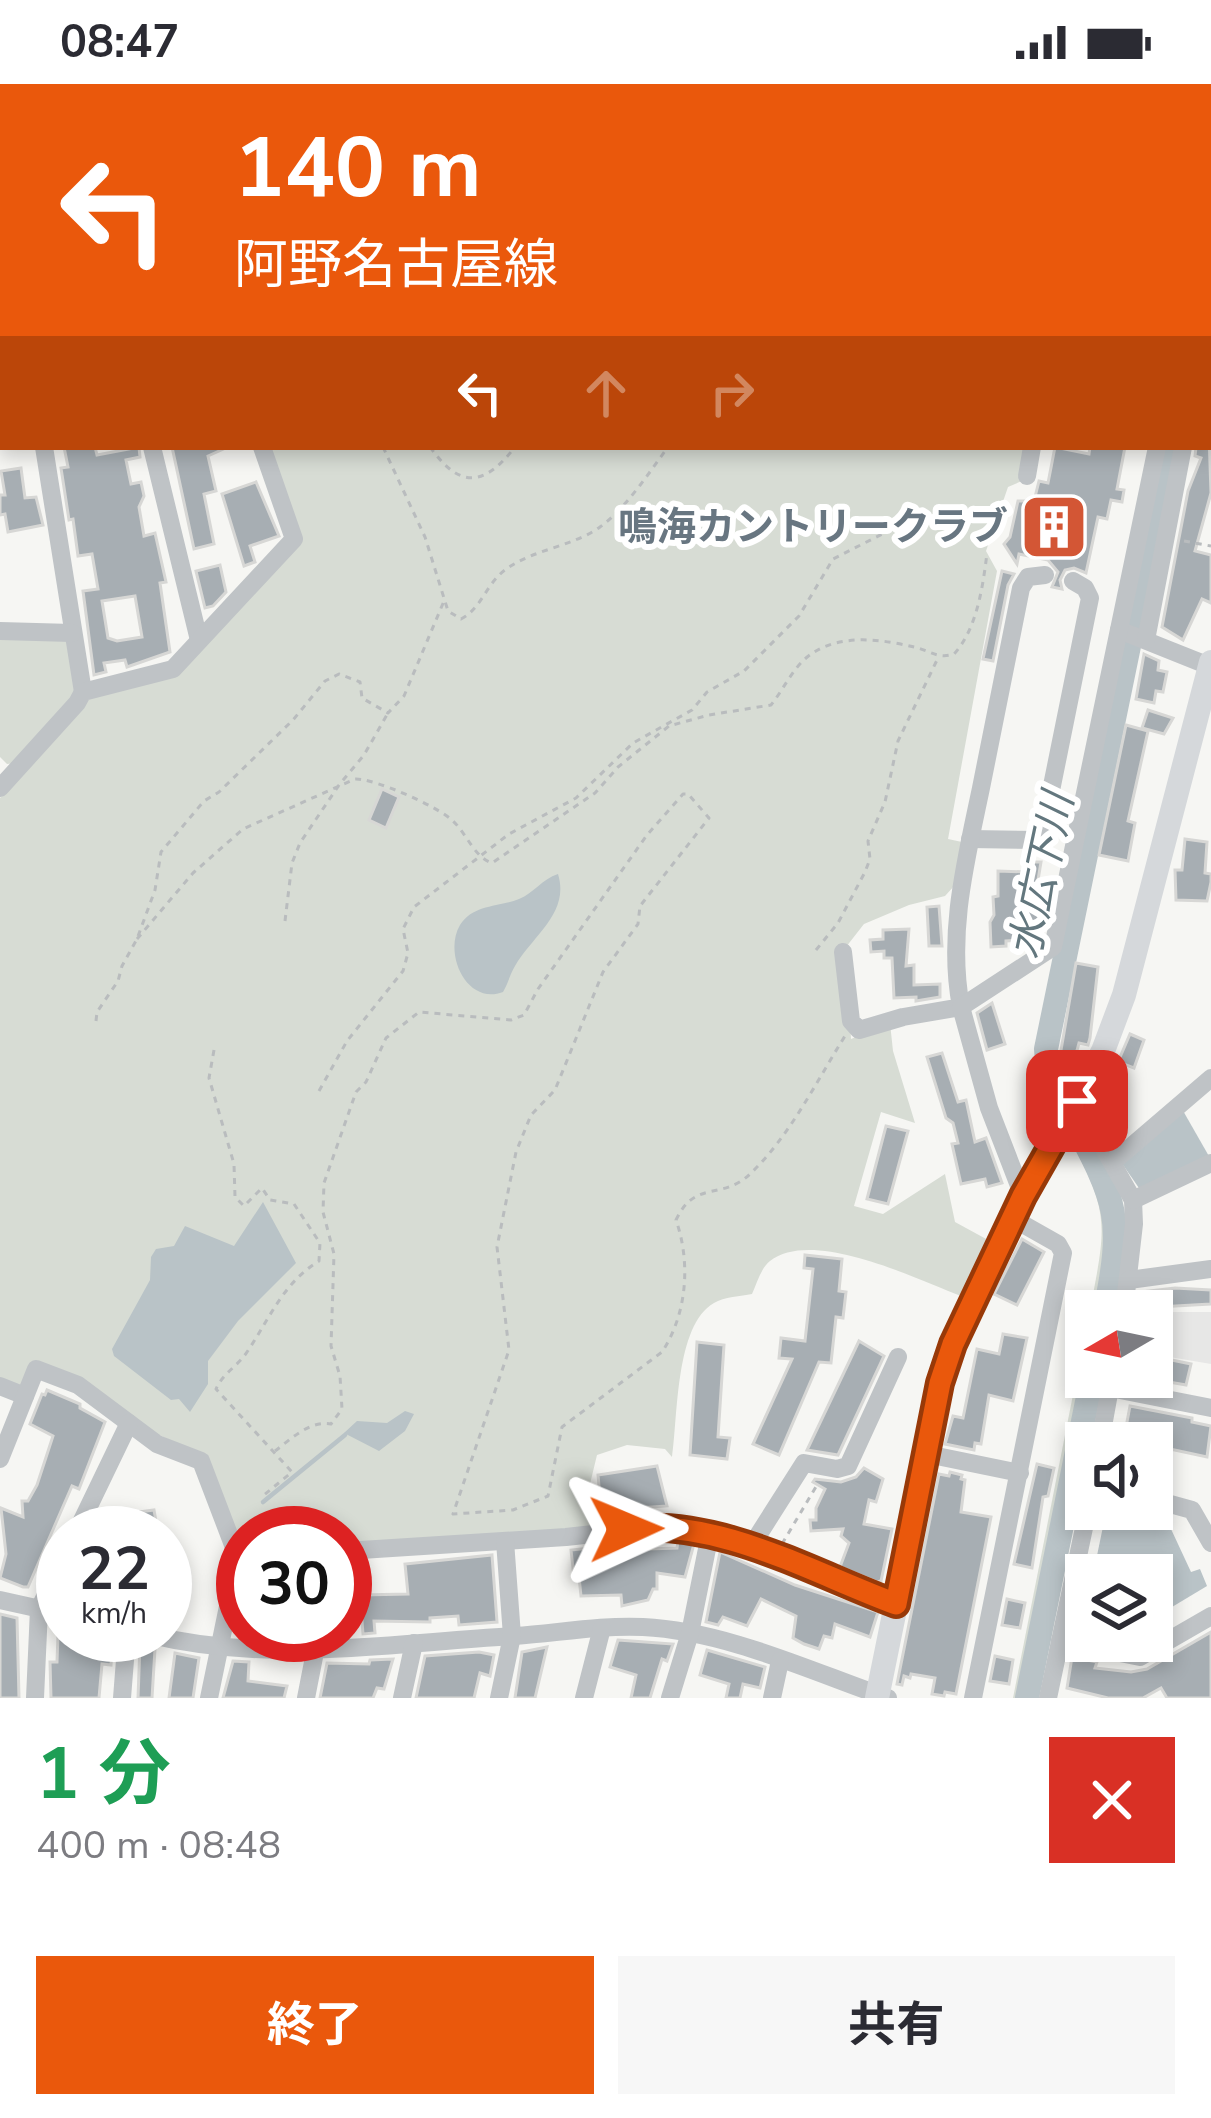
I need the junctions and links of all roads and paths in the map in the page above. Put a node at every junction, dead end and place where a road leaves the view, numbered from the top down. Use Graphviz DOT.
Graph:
graph roads {
  1 [pos="44,450"];
  2 [pos="153,450"];
  3 [pos="263,450"];
  4 [pos="384,450"];
  5 [pos="432,450"];
  6 [pos="512,450"];
  7 [pos="665,450"];
  8 [pos="1032,450"];
  9 [pos="1157,450"];
  10 [pos="1182,450"];
  11 [pos="1027,476"];
  12 [pos="908,521"];
  13 [pos="1165,537"];
  14 [pos="1211,546"];
  15 [pos="987,553"];
  16 [pos="1045,575"];
  17 [pos="1073,581"];
  18 [pos="444,601"];
  19 [pos="0,631"];
  20 [pos="72,632"];
  21 [pos="1132,635"];
  22 [pos="199,640"];
  23 [pos="938,656"];
  24 [pos="1210,664"];
  25 [pos="83,692"];
  26 [pos="388,713"];
  27 [pos="4,776"];
  28 [pos="339,785"];
  29 [pos="970,839"];
  30 [pos="480,856"];
  31 [pos="285,921"];
  32 [pos="137,939"];
  33 [pos="816,950"];
  34 [pos="843,952"];
  35 [pos="961,1007"];
  36 [pos="96,1021"];
  37 [pos="854,1024"];
  38 [pos="214,1050"];
  39 [pos="1211,1078"];
  40 [pos="320,1091"];
  41 [pos="1072,1109"];
  42 [pos="1112,1162"];
  43 [pos="1211,1163"];
  44 [pos="1133,1200"];
  45 [pos="1018,1207"];
  46 [pos="1211,1269"];
  47 [pos="1129,1280"];
  48 [pos="1127,1290"];
  49 [pos="898,1357"];
  50 [pos="0,1386"];
  51 [pos="25,1396"];
  52 [pos="1173,1398"];
  53 [pos="1211,1408"];
  54 [pos="129,1423"];
  55 [pos="275,1451"];
  56 [pos="927,1454"];
  57 [pos="0,1460"];
  58 [pos="1020,1473"];
  59 [pos="817,1485"];
  60 [pos="264,1495"];
  61 [pos="1173,1505"];
  62 [pos="89,1506"];
  63 [pos="219,1506"];
  64 [pos="1084,1530"];
  65 [pos="710,1534"];
  66 [pos="505,1541"];
  67 [pos="1211,1543"];
  68 [pos="750,1548"];
  69 [pos="372,1549"];
  70 [pos="775,1556"];
  71 [pos="0,1600"];
  72 [pos="896,1604"];
  73 [pos="36,1608"];
  74 [pos="1211,1616"];
  75 [pos="602,1628"];
  76 [pos="689,1633"];
  77 [pos="512,1636"];
  78 [pos="1060,1641"];
  79 [pos="192,1643"];
  80 [pos="414,1643"];
  81 [pos="372,1647"];
  82 [pos="216,1648"];
  83 [pos="780,1661"];
  84 [pos="37,1662"];
  85 [pos="125,1662"];
  86 [pos="314,1662"];
  87 [pos="881,1697"];
  88 [pos="35,1698"];
  89 [pos="122,1698"];
  90 [pos="209,1698"];
  91 [pos="306,1698"];
  92 [pos="403,1698"];
  93 [pos="499,1698"];
  94 [pos="584,1698"];
  95 [pos="670,1698"];
  96 [pos="772,1698"];
  97 [pos="974,1698"];
  98 [pos="1048,1698"];
  1 -- 20 [label="street"];
  2 -- 22 [label="street"];
  3 -- 22 [label="street"];
  4 -- 18 [label="path"];
  5 -- 6 [label="path"];
  7 -- 18 [label="path"];
  8 -- 11 [label="street"];
  9 -- 21 [label="street"];
  10 -- 13 [label="street"];
  12 -- 30 [label="path"];
  13 -- 14 [label="path"];
  13 -- 21 [label="street"];
  15 -- 23 [label="path"];
  16 -- 29 [label="street"];
  17 -- 29 [label="street"];
  18 -- 26 [label="path"];
  19 -- 20 [label="street"];
  20 -- 25 [label="street"];
  21 -- 24 [label="street"];
  21 -- 35 [label="street"];
  22 -- 25 [label="street"];
  23 -- 30 [label="path"];
  23 -- 33 [label="path"];
  24 -- 41 [label="main road"];
  25 -- 27 [label="street"];
  26 -- 28 [label="path"];
  26 -- 32 [label="path"];
  28 -- 30 [label="path"];
  28 -- 31 [label="path"];
  28 -- 32 [label="path"];
  29 -- 35 [label="street"];
  30 -- 40 [label="path"];
  32 -- 36 [label="path"];
  34 -- 37 [label="street"];
  35 -- 37 [label="street"];
  35 -- 45 [label="street"];
  37 -- 55 [label="path"];
  38 -- 55 [label="path"];
  39 -- 42 [label="street"];
  41 -- 42 [label="street"];
  41 -- 45 [label="main road"];
  42 -- 44 [label="street"];
  43 -- 44 [label="street"];
  44 -- 47 [label="street"];
  45 -- 56 [label="main road"];
  45 -- 58 [label="street"];
  46 -- 47 [label="street"];
  47 -- 48 [label="street"];
  49 -- 68 [label="street"];
  50 -- 51 [label="street"];
  51 -- 54 [label="street"];
  51 -- 57 [label="street"];
  52 -- 53 [label="street"];
  54 -- 62 [label="street"];
  54 -- 63 [label="street"];
  55 -- 60 [label="path"];
  56 -- 58 [label="street"];
  56 -- 72 [label="main road"];
  58 -- 97 [label="street"];
  59 -- 70 [label="path"];
  61 -- 67 [label="street"];
  64 -- 78 [label="street"];
  65 -- 66 [label="street"];
  65 -- 68 [label="street"];
  65 -- 76 [label="street"];
  66 -- 69 [label="street"];
  66 -- 77 [label="street"];
  68 -- 70 [label="street"];
  70 -- 72 [label="street"];
  71 -- 73 [label="street"];
  72 -- 87 [label="main road"];
  74 -- 78 [label="street"];
  75 -- 76 [label="street"];
  75 -- 77 [label="street"];
  75 -- 94 [label="street"];
  76 -- 83 [label="street"];
  76 -- 95 [label="street"];
  77 -- 80 [label="street"];
  77 -- 93 [label="street"];
  78 -- 98 [label="street"];
  79 -- 82 [label="street"];
  80 -- 81 [label="street"];
  80 -- 92 [label="street"];
  82 -- 90 [label="street"];
  83 -- 87 [label="street"];
  83 -- 96 [label="street"];
  84 -- 88 [label="street"];
  85 -- 89 [label="street"];
  86 -- 91 [label="street"];
}
